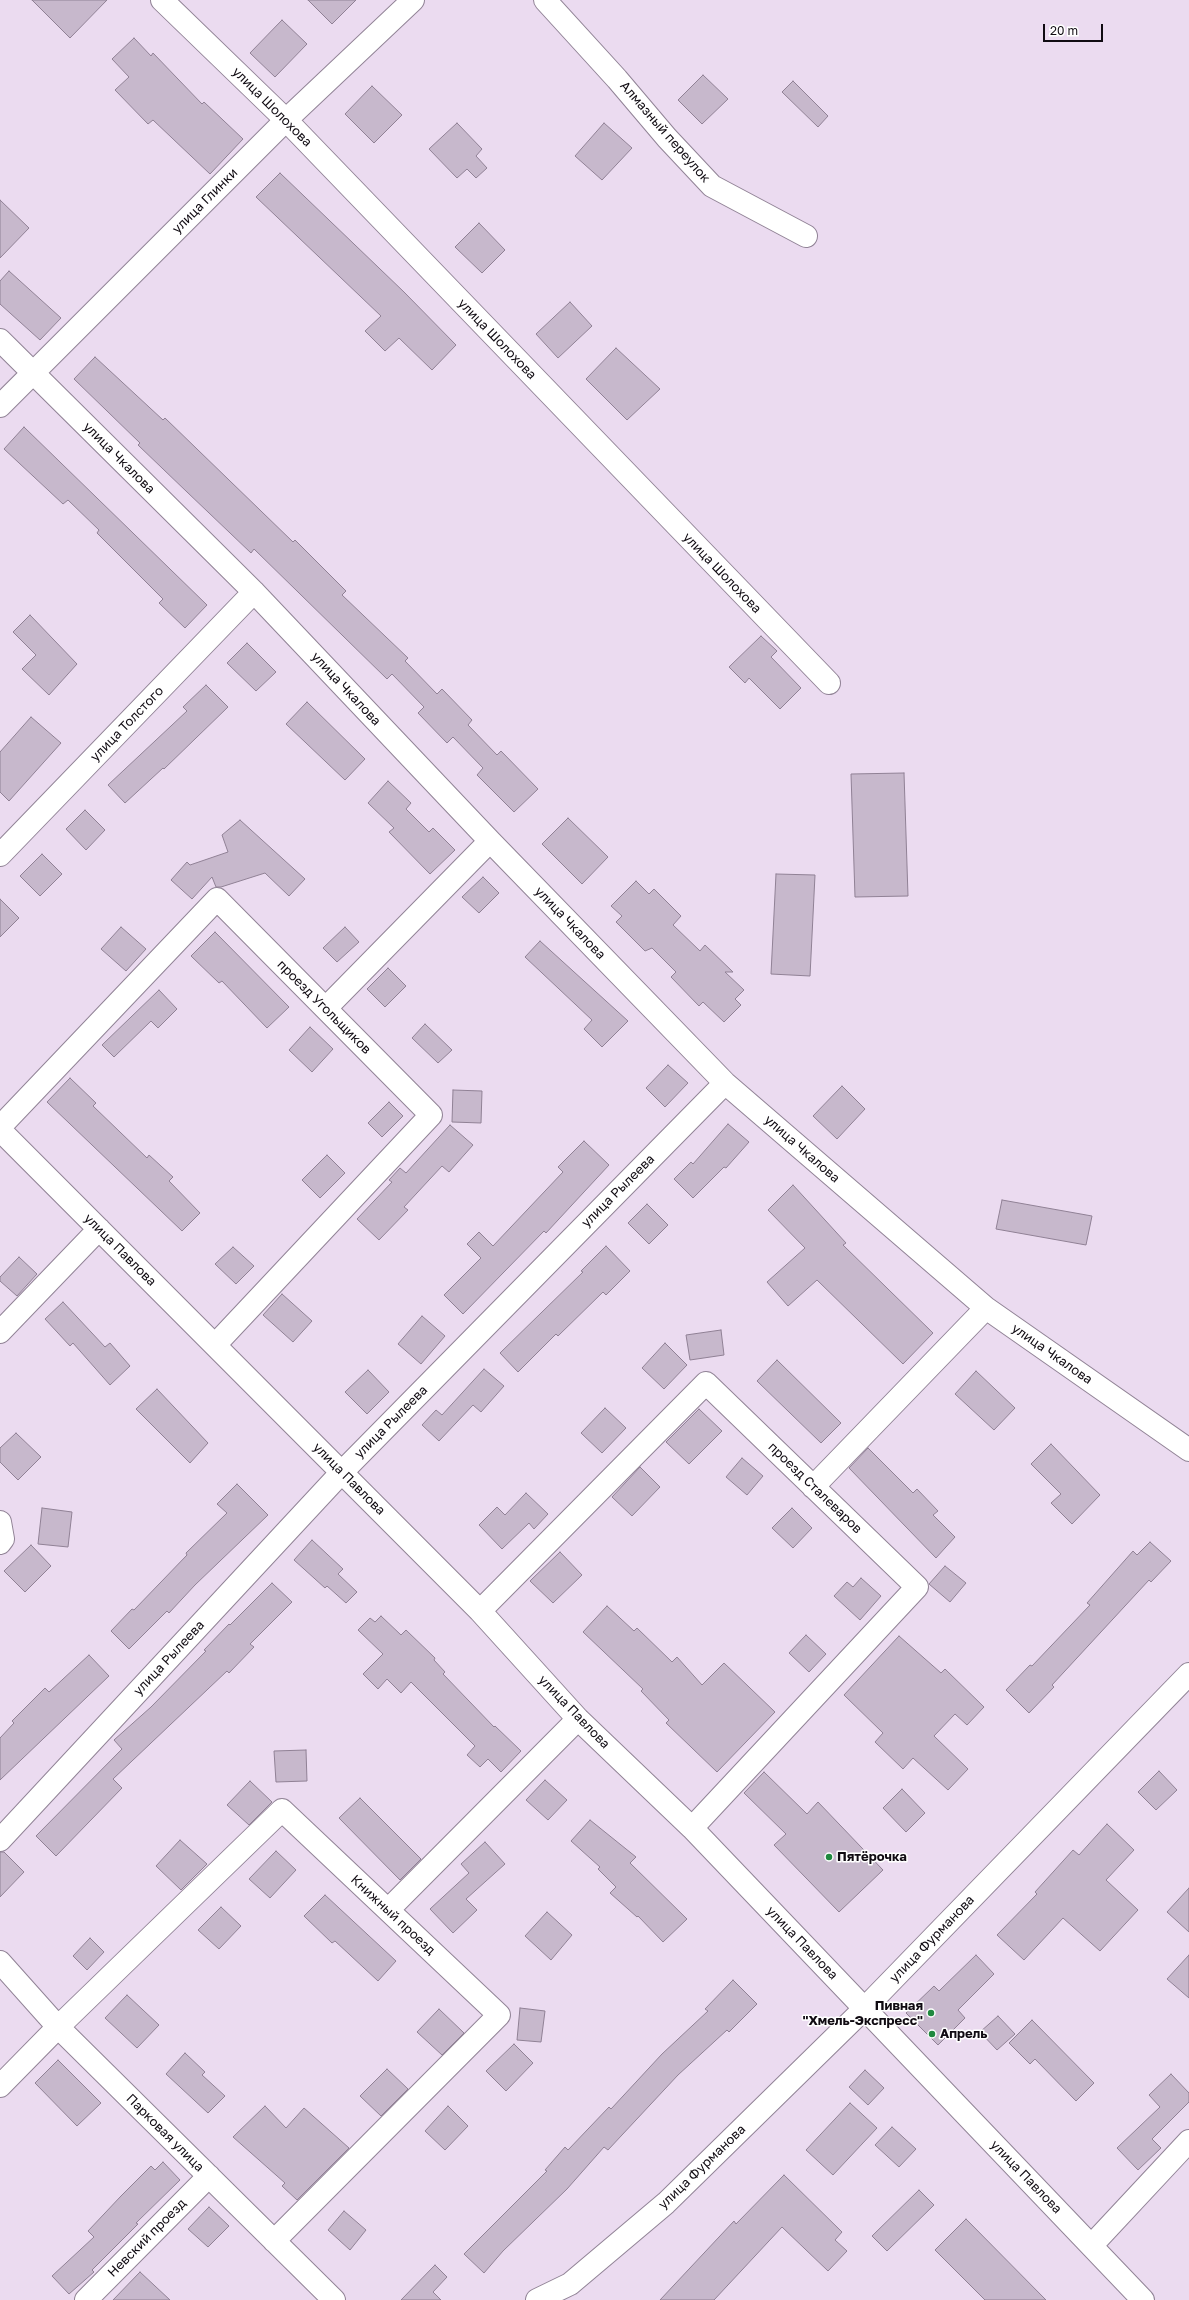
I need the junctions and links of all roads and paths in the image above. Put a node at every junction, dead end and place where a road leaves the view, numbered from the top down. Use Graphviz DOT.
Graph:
graph roads {
  1 [pos="162,0"];
  2 [pos="413,0"];
  3 [pos="545,0"];
  4 [pos="286,120"];
  5 [pos="806,236"];
  6 [pos="0,340"];
  7 [pos="32,373"];
  8 [pos="0,406"];
  9 [pos="254,592"];
  10 [pos="829,683"];
  11 [pos="490,841"];
  12 [pos="0,855"];
  13 [pos="326,1008"];
  14 [pos="725,1083"];
  15 [pos="0,1129"];
  16 [pos="99,1229"];
  17 [pos="986,1308"];
  18 [pos="0,1332"];
  19 [pos="215,1344"];
  20 [pos="1189,1450"];
  21 [pos="342,1472"];
  22 [pos="813,1487"];
  23 [pos="0,1522"];
  24 [pos="0,1543"];
  25 [pos="480,1611"];
  26 [pos="1189,1674"];
  27 [pos="578,1719"];
  28 [pos="692,1828"];
  29 [pos="0,1840"];
  30 [pos="388,1910"];
  31 [pos="0,1962"];
  32 [pos="865,2008"];
  33 [pos="58,2027"];
  34 [pos="0,2086"];
  35 [pos="1189,2141"];
  36 [pos="209,2176"];
  37 [pos="274,2241"];
  38 [pos="1092,2245"];
  39 [pos="86,2300"];
  40 [pos="334,2300"];
  41 [pos="537,2300"];
  42 [pos="1143,2300"];
  1 -- 4 [label="street, улица Шолохова"];
  2 -- 4 [label="street, улица Глинки"];
  3 -- 5 [label="street, Алмазный переулок"];
  4 -- 7 [label="street, улица Глинки"];
  4 -- 10 [label="street, улица Шолохова"];
  6 -- 7 [label="street, улица Чкалова"];
  7 -- 8 [label="street, улица Глинки"];
  7 -- 9 [label="street, улица Чкалова"];
  9 -- 11 [label="street, улица Чкалова"];
  9 -- 12 [label="street, улица Толстого"];
  11 -- 13 [label="street"];
  11 -- 14 [label="street, улица Чкалова"];
  13 -- 15 [label="street, проезд Угольщиков"];
  13 -- 19 [label="street, проезд Угольщиков"];
  14 -- 17 [label="street, улица Чкалова"];
  14 -- 21 [label="street, улица Рылеева"];
  15 -- 16 [label="street, улица Павлова"];
  16 -- 18 [label="street"];
  16 -- 19 [label="street, улица Павлова"];
  17 -- 20 [label="street, улица Чкалова"];
  17 -- 22 [label="street"];
  19 -- 21 [label="street, улица Павлова"];
  21 -- 25 [label="street, улица Павлова"];
  21 -- 29 [label="street, улица Рылеева"];
  22 -- 25 [label="street, проезд Сталеваров"];
  22 -- 28 [label="street, проезд Сталеваров"];
  23 -- 24 [label="street"];
  25 -- 27 [label="street, улица Павлова"];
  26 -- 32 [label="street, улица Фурманова"];
  27 -- 28 [label="street, улица Павлова"];
  27 -- 30 [label="street"];
  28 -- 32 [label="street, улица Павлова"];
  30 -- 33 [label="street, Книжный проезд"];
  30 -- 37 [label="street, Книжный проезд"];
  31 -- 33 [label="street, Парковая улица"];
  32 -- 38 [label="street, улица Павлова"];
  32 -- 41 [label="street, улица Фурманова"];
  33 -- 34 [label="street"];
  33 -- 36 [label="street, Парковая улица"];
  35 -- 38 [label="street"];
  36 -- 37 [label="street, Парковая улица"];
  36 -- 39 [label="street, Невский проезд"];
  37 -- 40 [label="street, Парковая улица"];
  38 -- 42 [label="street, улица Павлова"];
}
